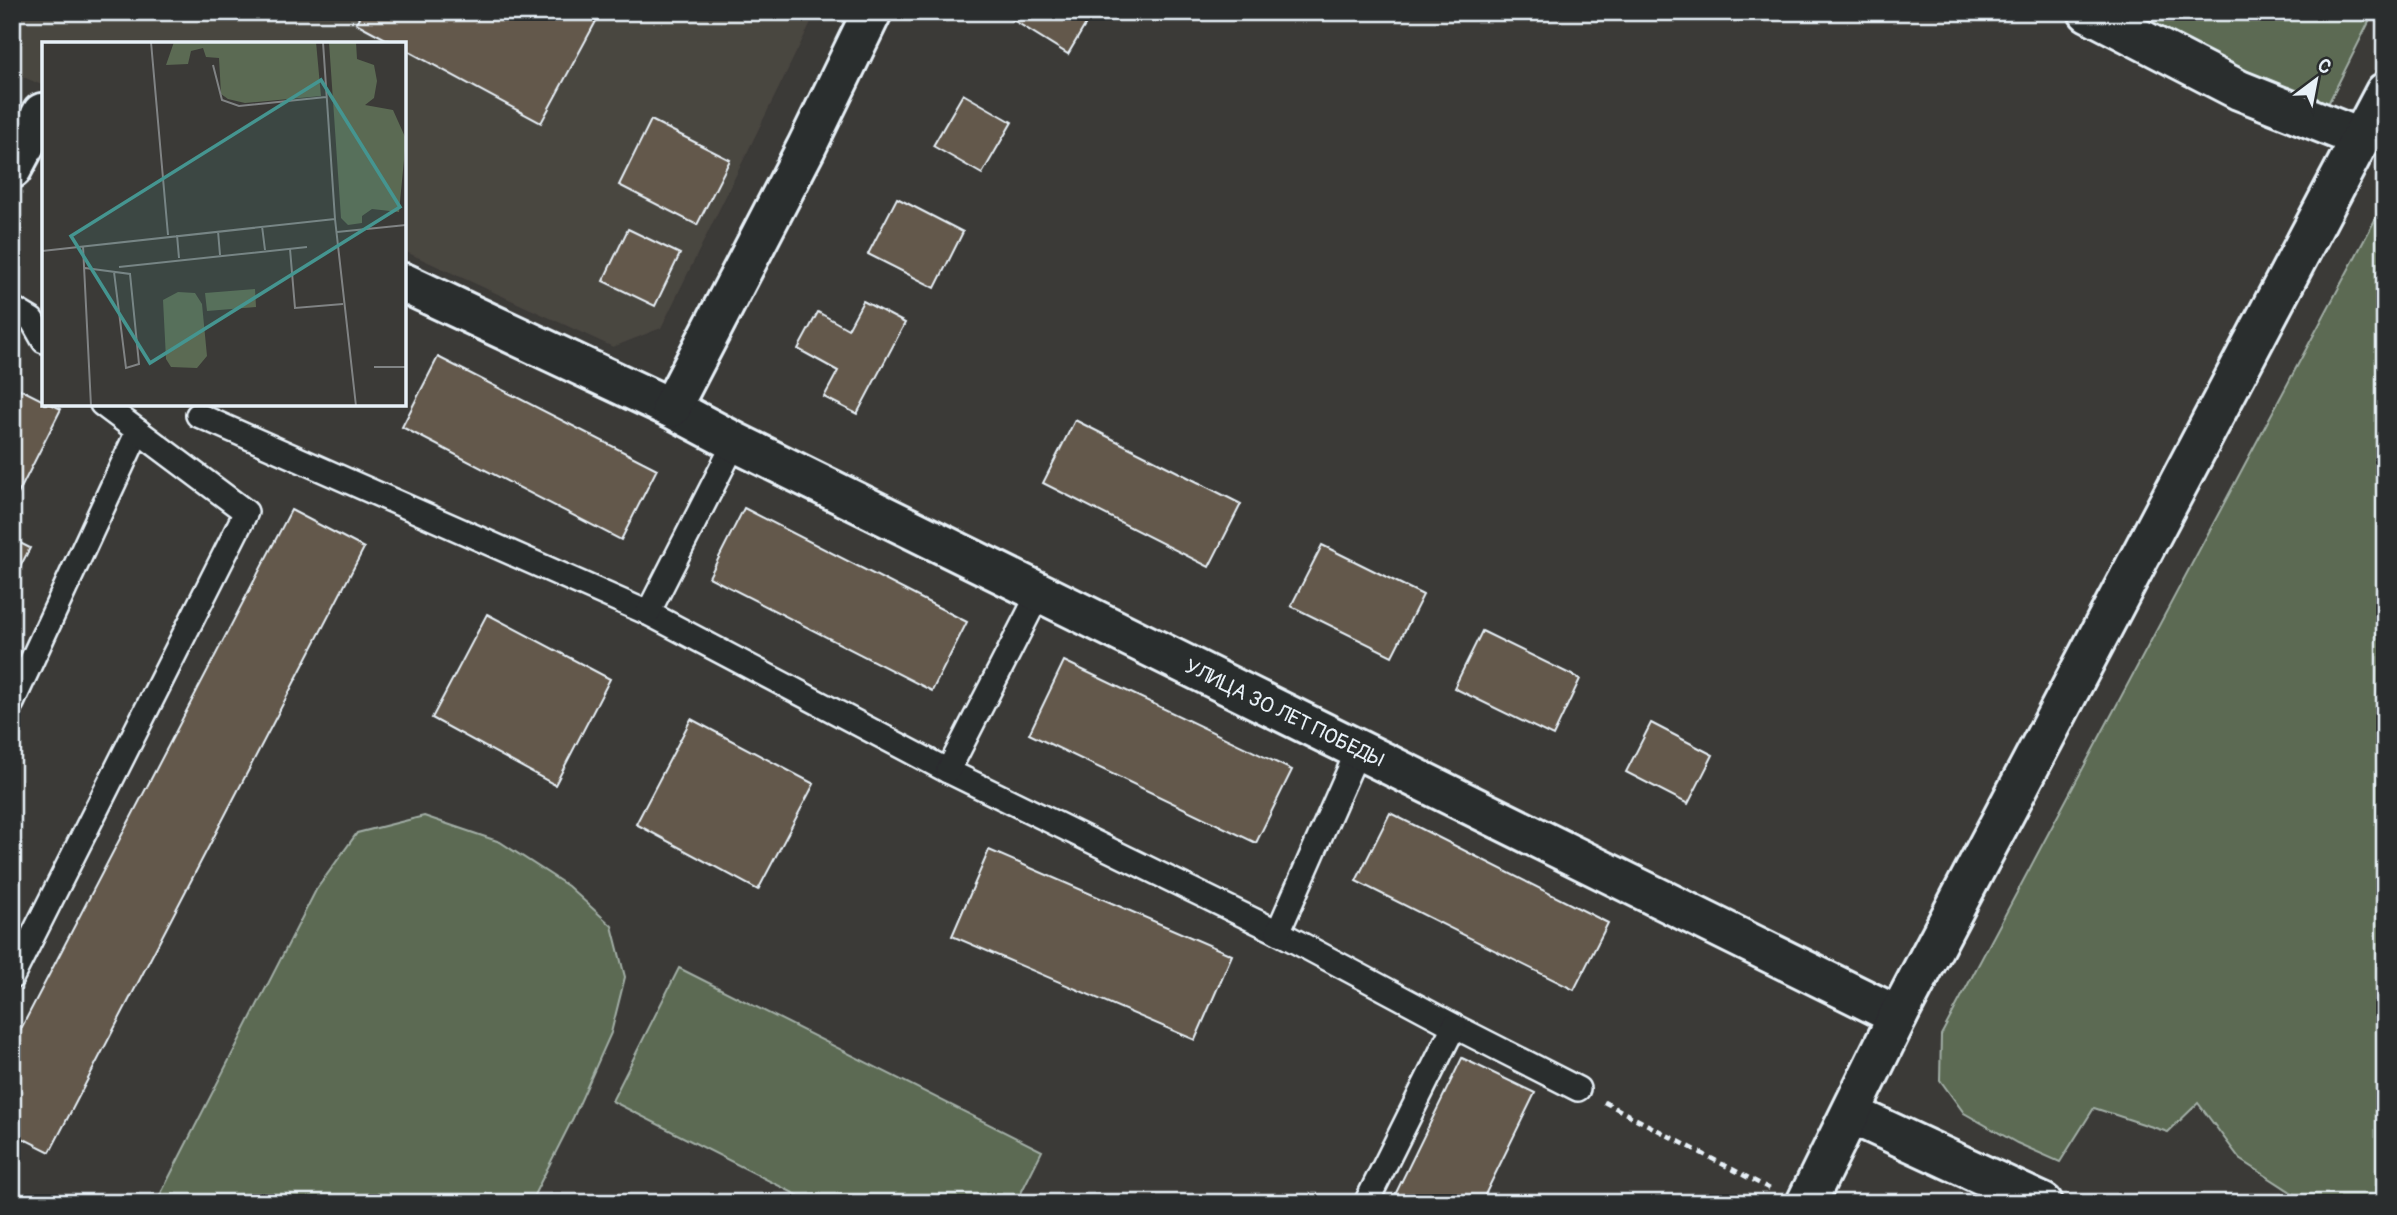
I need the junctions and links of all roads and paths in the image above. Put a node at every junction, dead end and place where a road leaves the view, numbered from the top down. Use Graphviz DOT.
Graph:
graph roads {
  1 [pos="872,12"];
  2 [pos="2088,12"];
  3 [pos="2385,92"];
  4 [pos="33,109"];
  5 [pos="2360,138"];
  6 [pos="12,169"];
  7 [pos="406,284"];
  8 [pos="12,308"];
  9 [pos="42,338"];
  10 [pos="105,406"];
  11 [pos="671,408"];
  12 [pos="198,415"];
  13 [pos="138,431"];
  14 [pos="734,442"];
  15 [pos="1039,593"];
  16 [pos="648,613"];
  17 [pos="12,703"];
  18 [pos="1359,748"];
  19 [pos="948,771"];
  20 [pos="1278,932"];
  21 [pos="12,977"];
  22 [pos="1898,1016"];
  23 [pos="1454,1026"];
  24 [pos="1578,1088"];
  25 [pos="1852,1114"];
  26 [pos="1789,1196"];
  27 [pos="1366,1203"];
  28 [pos="2043,1203"];
  1 -- 11 [label="street"];
  2 -- 5 [label="street"];
  3 -- 5 [label="street"];
  4 -- 6 [label="street"];
  5 -- 22 [label="street"];
  7 -- 11 [label="street, УЛИЦА 30 ЛЕТ ПОБЕДЫ"];
  8 -- 9 [label="lane"];
  10 -- 13 [label="lane"];
  11 -- 14 [label="street, УЛИЦА 30 ЛЕТ ПОБЕДЫ"];
  12 -- 16 [label="lane"];
  13 -- 17 [label="lane"];
  13 -- 21 [label="lane"];
  14 -- 15 [label="street, УЛИЦА 30 ЛЕТ ПОБЕДЫ"];
  14 -- 16 [label="lane"];
  15 -- 18 [label="street, УЛИЦА 30 ЛЕТ ПОБЕДЫ"];
  15 -- 19 [label="lane"];
  16 -- 19 [label="lane"];
  18 -- 20 [label="lane"];
  18 -- 22 [label="street, УЛИЦА 30 ЛЕТ ПОБЕДЫ"];
  19 -- 20 [label="lane"];
  20 -- 23 [label="lane"];
  22 -- 25 [label="street"];
  23 -- 24 [label="lane"];
  23 -- 27 [label="lane"];
  24 -- 26 [label="path"];
  25 -- 26 [label="street"];
  25 -- 28 [label="street"];
}
